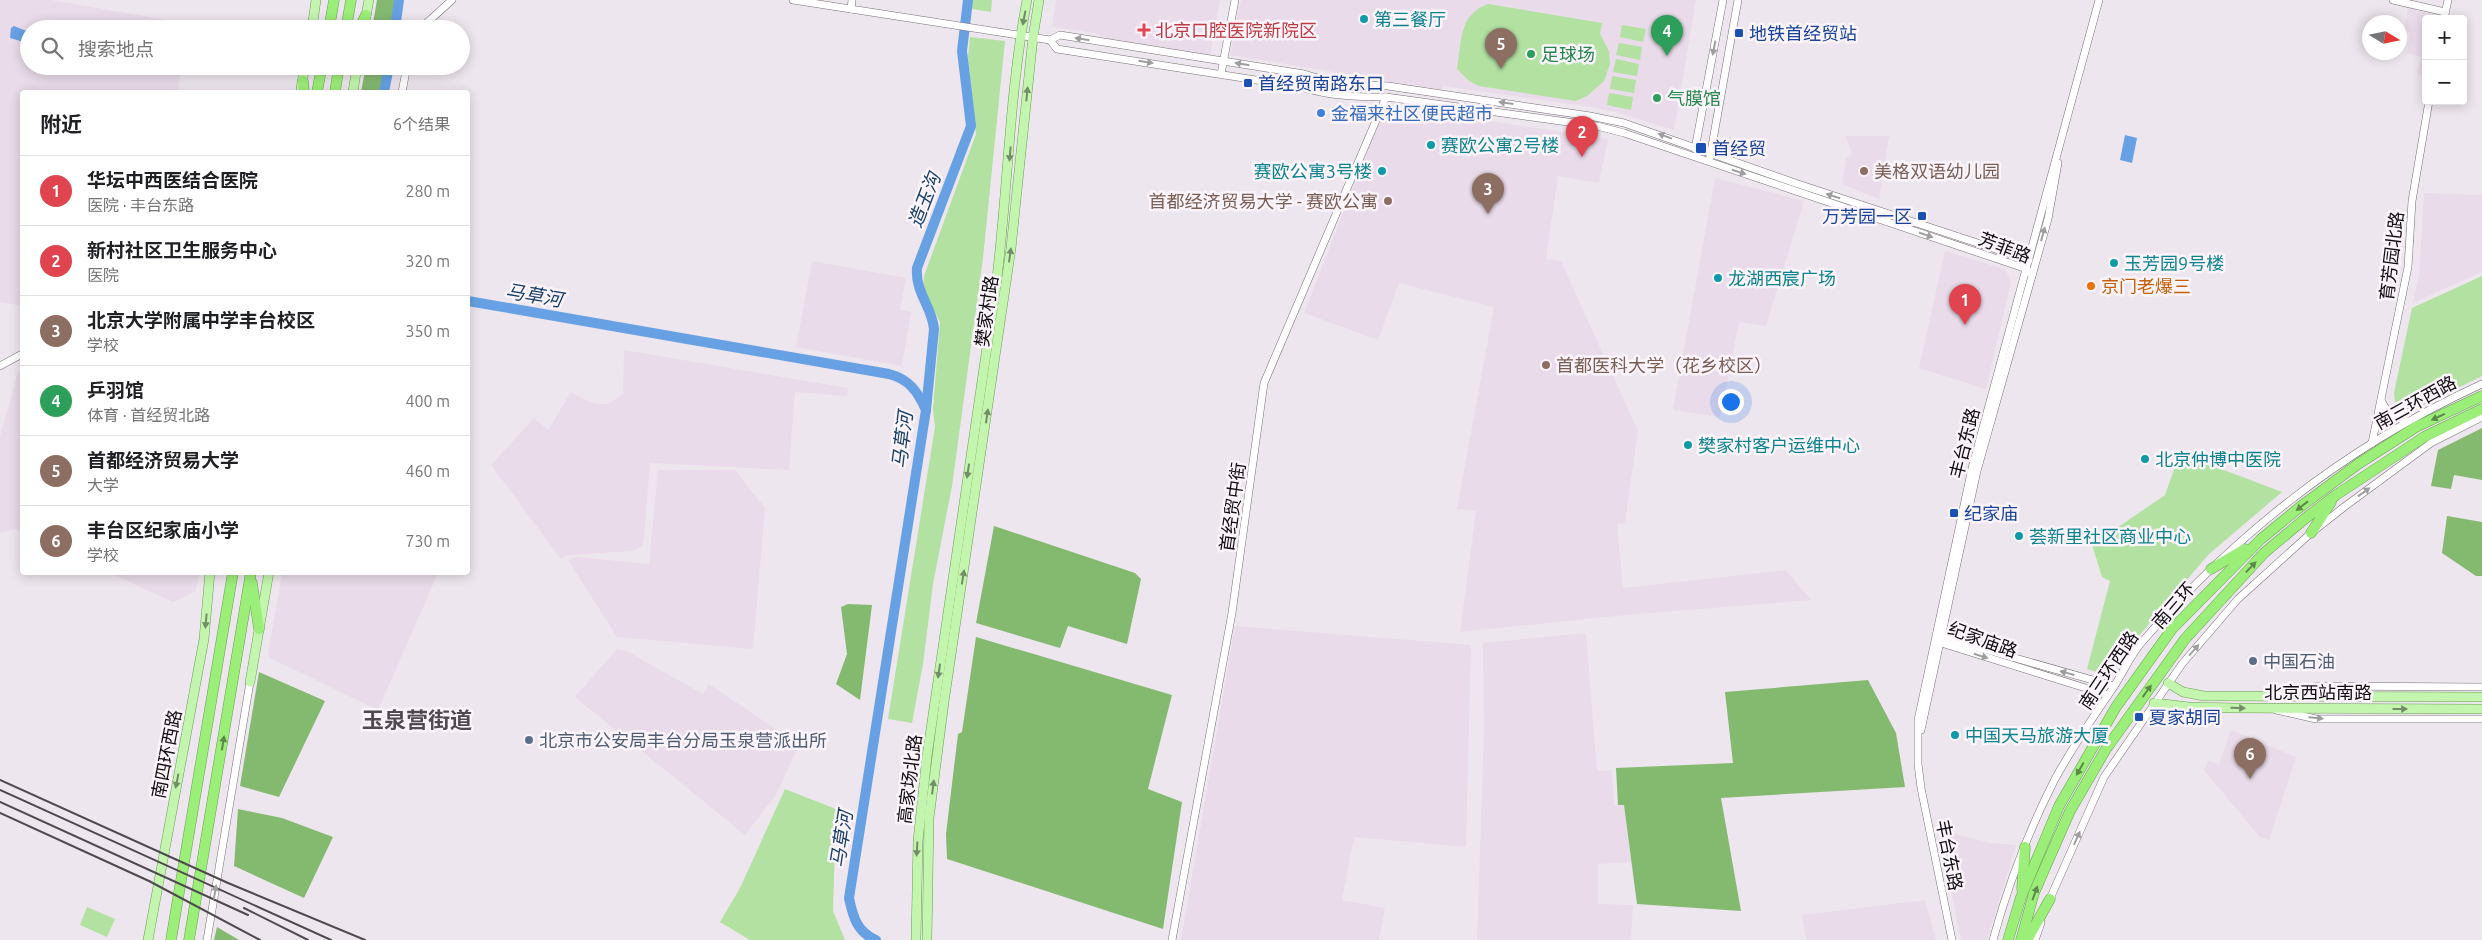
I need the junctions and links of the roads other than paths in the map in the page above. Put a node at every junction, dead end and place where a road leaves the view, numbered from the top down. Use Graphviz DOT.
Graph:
graph roads {
  1 [pos="316,0"];
  2 [pos="334,0"];
  3 [pos="351,0"];
  4 [pos="369,0"];
  5 [pos="452,0"];
  6 [pos="793,0"];
  7 [pos="852,0"];
  8 [pos="1027,0"];
  9 [pos="1039,0"];
  10 [pos="1235,0"];
  11 [pos="1723,0"];
  12 [pos="1738,0"];
  13 [pos="2099,0"];
  14 [pos="2393,0"];
  15 [pos="2448,0"];
  16 [pos="843,4"];
  17 [pos="851,9"];
  18 [pos="366,15"];
  19 [pos="2442,15"];
  20 [pos="2445,15"];
  21 [pos="313,20"];
  22 [pos="331,20"];
  23 [pos="348,20"];
  24 [pos="364,20"];
  25 [pos="365,20"];
  26 [pos="430,20"];
  27 [pos="1020,35"];
  28 [pos="1033,37"];
  29 [pos="1050,40"];
  30 [pos="1223,61"];
  31 [pos="1221,74"];
  32 [pos="304,75"];
  33 [pos="320,75"];
  34 [pos="338,75"];
  35 [pos="356,75"];
  36 [pos="405,75"];
  37 [pos="303,80"];
  38 [pos="300,90"];
  39 [pos="304,90"];
  40 [pos="317,90"];
  41 [pos="335,90"];
  42 [pos="353,90"];
  43 [pos="402,90"];
  44 [pos="1386,97"];
  45 [pos="2429,105"];
  46 [pos="1647,129"];
  47 [pos="1644,140"];
  48 [pos="1695,147"];
  49 [pos="2058,152"];
  50 [pos="1711,153"];
  51 [pos="1693,156"];
  52 [pos="1709,163"];
  53 [pos="2029,260"];
  54 [pos="2029,272"];
  55 [pos="20,355"];
  56 [pos="0,366"];
  57 [pos="2482,384"];
  58 [pos="2482,396"];
  59 [pos="2381,400"];
  60 [pos="2482,409"];
  61 [pos="2482,417"];
  62 [pos="2408,421"];
  63 [pos="2372,443"];
  64 [pos="2336,495"];
  65 [pos="2311,533"];
  66 [pos="2261,539"];
  67 [pos="2211,568"];
  68 [pos="210,575"];
  69 [pos="232,575"];
  70 [pos="250,575"];
  71 [pos="251,575"];
  72 [pos="268,575"];
  73 [pos="946,622"];
  74 [pos="956,625"];
  75 [pos="258,629"];
  76 [pos="1939,640"];
  77 [pos="250,682"];
  78 [pos="2168,683"];
  79 [pos="2114,686"];
  80 [pos="2482,687"];
  81 [pos="2108,695"];
  82 [pos="2204,696"];
  83 [pos="2482,697"];
  84 [pos="2154,703"];
  85 [pos="2269,703"];
  86 [pos="2200,707"];
  87 [pos="2482,709"];
  88 [pos="2482,720"];
  89 [pos="2024,847"];
  90 [pos="2021,897"];
  91 [pos="2050,899"];
  92 [pos="148,940"];
  93 [pos="171,940"];
  94 [pos="189,940"];
  95 [pos="207,940"];
  96 [pos="916,940"];
  97 [pos="926,940"];
  98 [pos="1172,940"];
  99 [pos="1952,940"];
  100 [pos="1993,940"];
  101 [pos="2008,940"];
  102 [pos="2021,940"];
  103 [pos="2027,940"];
  104 [pos="2034,940"];
  1 -- 21 [label="main road"];
  2 -- 22 [label="highway"];
  3 -- 23 [label="highway"];
  4 -- 18 [label="main road"];
  5 -- 26 [label="street"];
  6 -- 16 [label="street"];
  7 -- 17 [label="street"];
  8 -- 27 [label="main road, 樊家村路, one-way"];
  9 -- 28 [label="main road, 樊家村路"];
  10 -- 30 [label="street"];
  11 -- 48 [label="street, one-way"];
  12 -- 50 [label="street"];
  13 -- 49 [label="street, 丰台东路"];
  14 -- 19 [label="street"];
  15 -- 20 [label="street"];
  16 -- 17 [label="street"];
  17 -- 27 [label="street"];
  18 -- 24 [label="highway"];
  18 -- 25 [label="main road"];
  27 -- 28 [label="street"];
  27 -- 73 [label="main road, 樊家村路, one-way"];
  28 -- 29 [label="street"];
  74 -- 28 [label="main road, 樊家村路, one-way"];
  30 -- 29 [label="street, 芳菲路, one-way"];
  29 -- 31 [label="street, 芳菲路, one-way"];
  30 -- 31 [label="street"];
  46 -- 30 [label="street, 芳菲路, one-way"];
  31 -- 44 [label="street, 芳菲路"];
  32 -- 37 [label="main road"];
  33 -- 40 [label="highway"];
  34 -- 41 [label="highway"];
  35 -- 42 [label="main road"];
  36 -- 43 [label="street"];
  37 -- 38 [label="main road"];
  37 -- 39 [label="highway"];
  44 -- 47 [label="street, 芳菲路"];
  44 -- 98 [label="street, 首经贸中街"];
  45 -- 59 [label="street, 育芳园北路"];
  46 -- 47 [label="street"];
  48 -- 46 [label="street, 芳菲路, one-way"];
  47 -- 51 [label="street, 芳菲路"];
  48 -- 50 [label="street, 芳菲路"];
  48 -- 51 [label="street"];
  49 -- 53 [label="street, 丰台东路"];
  54 -- 49 [label="street, 丰台东路, one-way"];
  50 -- 52 [label="street"];
  53 -- 50 [label="street, 芳菲路, one-way"];
  51 -- 52 [label="street, 芳菲路"];
  52 -- 54 [label="street, 芳菲路, one-way"];
  53 -- 54 [label="street, 丰台东路"];
  54 -- 76 [label="street, 丰台东路"];
  55 -- 56 [label="street"];
  57 -- 62 [label="street, 南三环西路"];
  58 -- 66 [label="highway, 南三环, one-way"];
  59 -- 62 [label="street"];
  59 -- 63 [label="street, 育芳园北路"];
  60 -- 64 [label="highway, 南三环"];
  65 -- 61 [label="street, one-way"];
  62 -- 63 [label="street, 南三环西路"];
  63 -- 67 [label="street, 南三环西路"];
  64 -- 65 [label="highway"];
  102 -- 64 [label="highway, 南三环, one-way"];
  78 -- 65 [label="street, one-way"];
  66 -- 67 [label="highway"];
  66 -- 90 [label="highway, 南三环, one-way"];
  67 -- 79 [label="street, 南三环西路"];
  68 -- 92 [label="main road, 南四环西路, one-way"];
  69 -- 93 [label="highway, 南四环西路"];
  94 -- 70 [label="highway, one-way"];
  71 -- 75 [label="highway"];
  72 -- 75 [label="main road"];
  73 -- 96 [label="main road, 高家场北路, one-way"];
  97 -- 74 [label="main road, 高家场北路, one-way"];
  75 -- 77 [label="main road"];
  79 -- 76 [label="street, 纪家庙路, one-way"];
  76 -- 81 [label="street, 纪家庙路, one-way"];
  76 -- 99 [label="street, 丰台东路"];
  95 -- 77 [label="street, one-way"];
  78 -- 82 [label="main road, 北京西站南路"];
  78 -- 84 [label="street"];
  79 -- 81 [label="street, 南三环西路"];
  80 -- 85 [label="street"];
  81 -- 89 [label="street, 南三环西路"];
  82 -- 85 [label="main road, 北京西站南路"];
  82 -- 86 [label="main road"];
  83 -- 85 [label="main road, 北京西站南路"];
  84 -- 86 [label="main road, 北京西站南路"];
  91 -- 84 [label="street, one-way"];
  86 -- 85 [label="main road, 北京西站南路, one-way"];
  85 -- 87 [label="main road, 北京西站南路, one-way"];
  85 -- 88 [label="street, one-way"];
  89 -- 90 [label="highway"];
  89 -- 100 [label="street, 南三环西路"];
  90 -- 101 [label="highway, 南三环"];
  91 -- 103 [label="highway"];
  91 -- 104 [label="street"];
}
